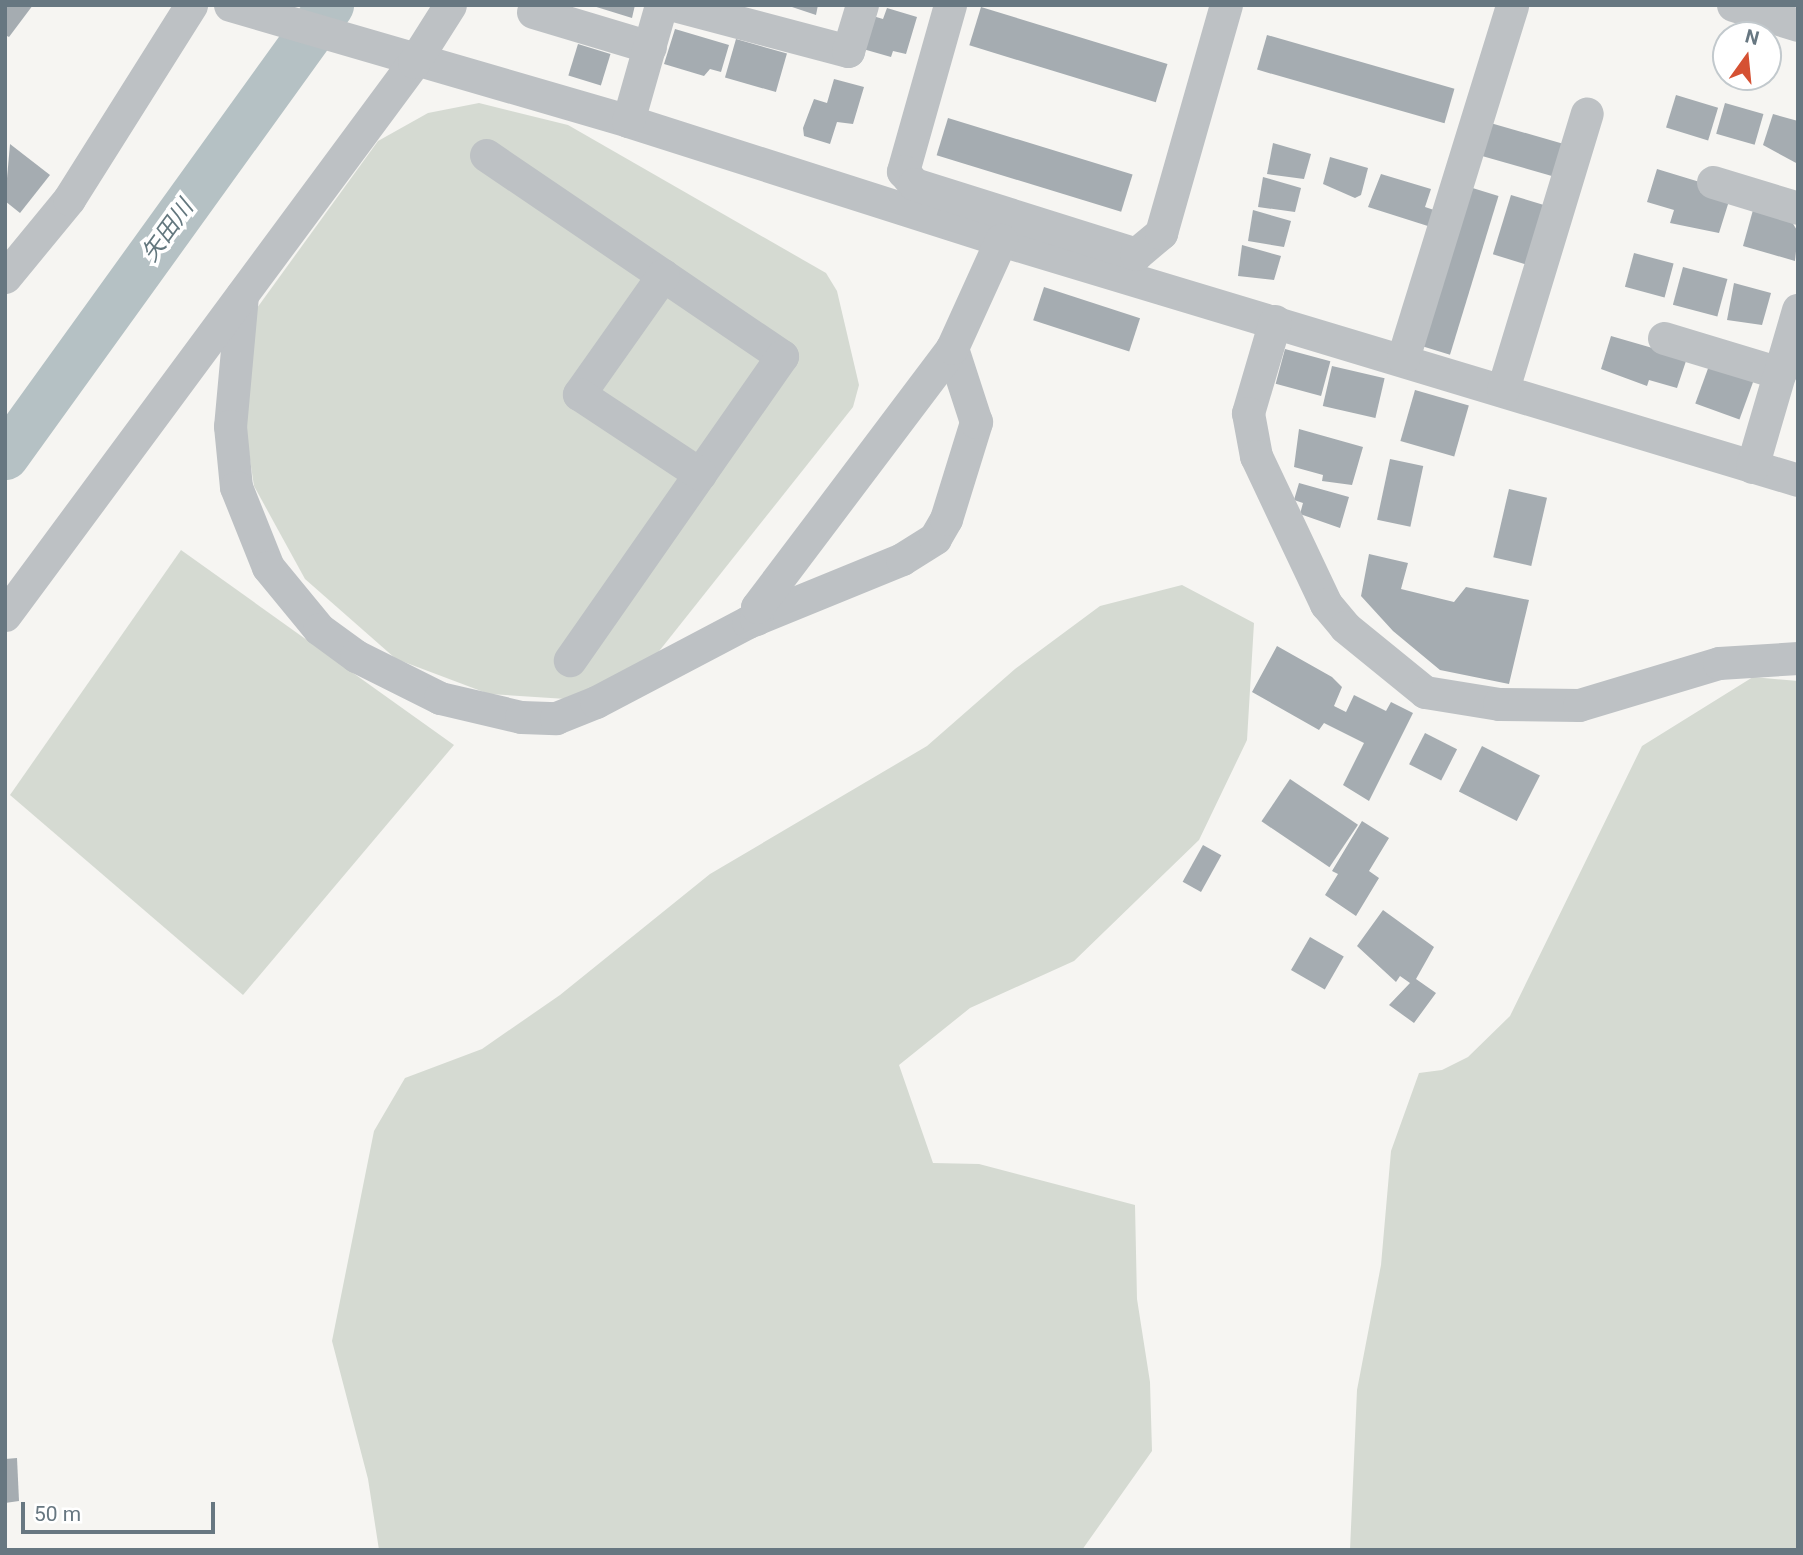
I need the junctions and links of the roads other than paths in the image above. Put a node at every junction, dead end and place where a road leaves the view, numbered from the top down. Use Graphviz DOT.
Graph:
graph roads {
  1 [pos="191,5"];
  2 [pos="230,5"];
  3 [pos="450,5"];
  4 [pos="661,5"];
  5 [pos="674,5"];
  6 [pos="862,5"];
  7 [pos="950,5"];
  8 [pos="1226,5"];
  9 [pos="1512,5"];
  10 [pos="1733,5"];
  11 [pos="533,12"];
  12 [pos="1798,25"];
  13 [pos="650,47"];
  14 [pos="404,60"];
  15 [pos="1587,113"];
  16 [pos="628,121"];
  17 [pos="486,155"];
  18 [pos="1713,182"];
  19 [pos="1798,208"];
  20 [pos="1001,240"];
  21 [pos="663,275"];
  22 [pos="5,277"];
  23 [pos="242,295"];
  24 [pos="1798,310"];
  25 [pos="1275,321"];
  26 [pos="1664,338"];
  27 [pos="953,348"];
  28 [pos="1404,358"];
  29 [pos="1780,373"];
  30 [pos="1503,389"];
  31 [pos="1752,467"];
  32 [pos="700,474"];
  33 [pos="1798,480"];
  34 [pos="5,615"];
  35 [pos="755,619"];
  36 [pos="1798,658"];
  37 [pos="570,660"];
  1 -- 22 [label="street"];
  2 -- 14 [label="street"];
  3 -- 14 [label="street"];
  4 -- 13 [label="street"];
  5 -- 6 [label="street"];
  7 -- 8 [label="street"];
  9 -- 28 [label="street"];
  10 -- 12 [label="street"];
  11 -- 13 [label="street"];
  13 -- 16 [label="street"];
  14 -- 16 [label="street"];
  14 -- 23 [label="street"];
  15 -- 30 [label="street"];
  16 -- 20 [label="street"];
  17 -- 21 [label="street"];
  18 -- 19 [label="street"];
  20 -- 25 [label="street"];
  20 -- 27 [label="street"];
  21 -- 32 [label="street"];
  21 -- 32 [label="street"];
  23 -- 34 [label="street"];
  23 -- 35 [label="street"];
  24 -- 29 [label="street"];
  25 -- 28 [label="street"];
  25 -- 36 [label="street"];
  26 -- 29 [label="street"];
  27 -- 35 [label="street"];
  27 -- 35 [label="street"];
  28 -- 30 [label="street"];
  29 -- 31 [label="street"];
  30 -- 31 [label="street"];
  31 -- 33 [label="street"];
  32 -- 37 [label="street"];
}
